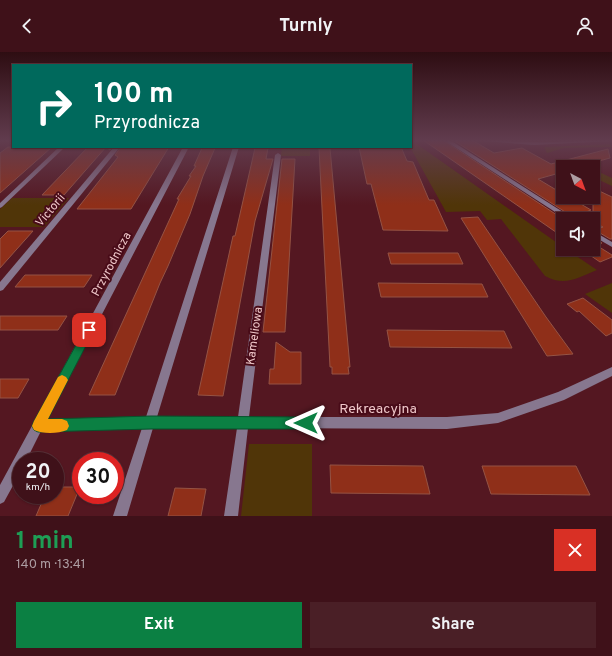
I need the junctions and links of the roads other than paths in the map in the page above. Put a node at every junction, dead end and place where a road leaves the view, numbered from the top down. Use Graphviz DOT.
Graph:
graph roads {
  1 [pos="47,162"];
  2 [pos="105,162"];
  3 [pos="178,162"];
  4 [pos="231,162"];
  5 [pos="277,162"];
  6 [pos="480,162"];
  7 [pos="0,206"];
  8 [pos="560,212"];
  9 [pos="600,237"];
  10 [pos="612,245"];
  11 [pos="0,288"];
  12 [pos="612,371"];
  13 [pos="151,422"];
  14 [pos="243,423"];
  15 [pos="38,426"];
  16 [pos="0,498"];
  17 [pos="120,516"];
  18 [pos="231,516"];
  1 -- 7 [label="street"];
  2 -- 11 [label="street, Victorii"];
  3 -- 15 [label="street, Przyrodnicza"];
  4 -- 13 [label="street"];
  5 -- 14 [label="street, Kameliowa"];
  6 -- 8 [label="street"];
  9 -- 10 [label="street"];
  12 -- 14 [label="street, Rekreacyjna"];
  13 -- 14 [label="street, Rekreacyjna"];
  13 -- 15 [label="street, Rekreacyjna"];
  13 -- 17 [label="street"];
  14 -- 18 [label="street, Kameliowa"];
  15 -- 16 [label="street, Przyrodnicza"];
}
